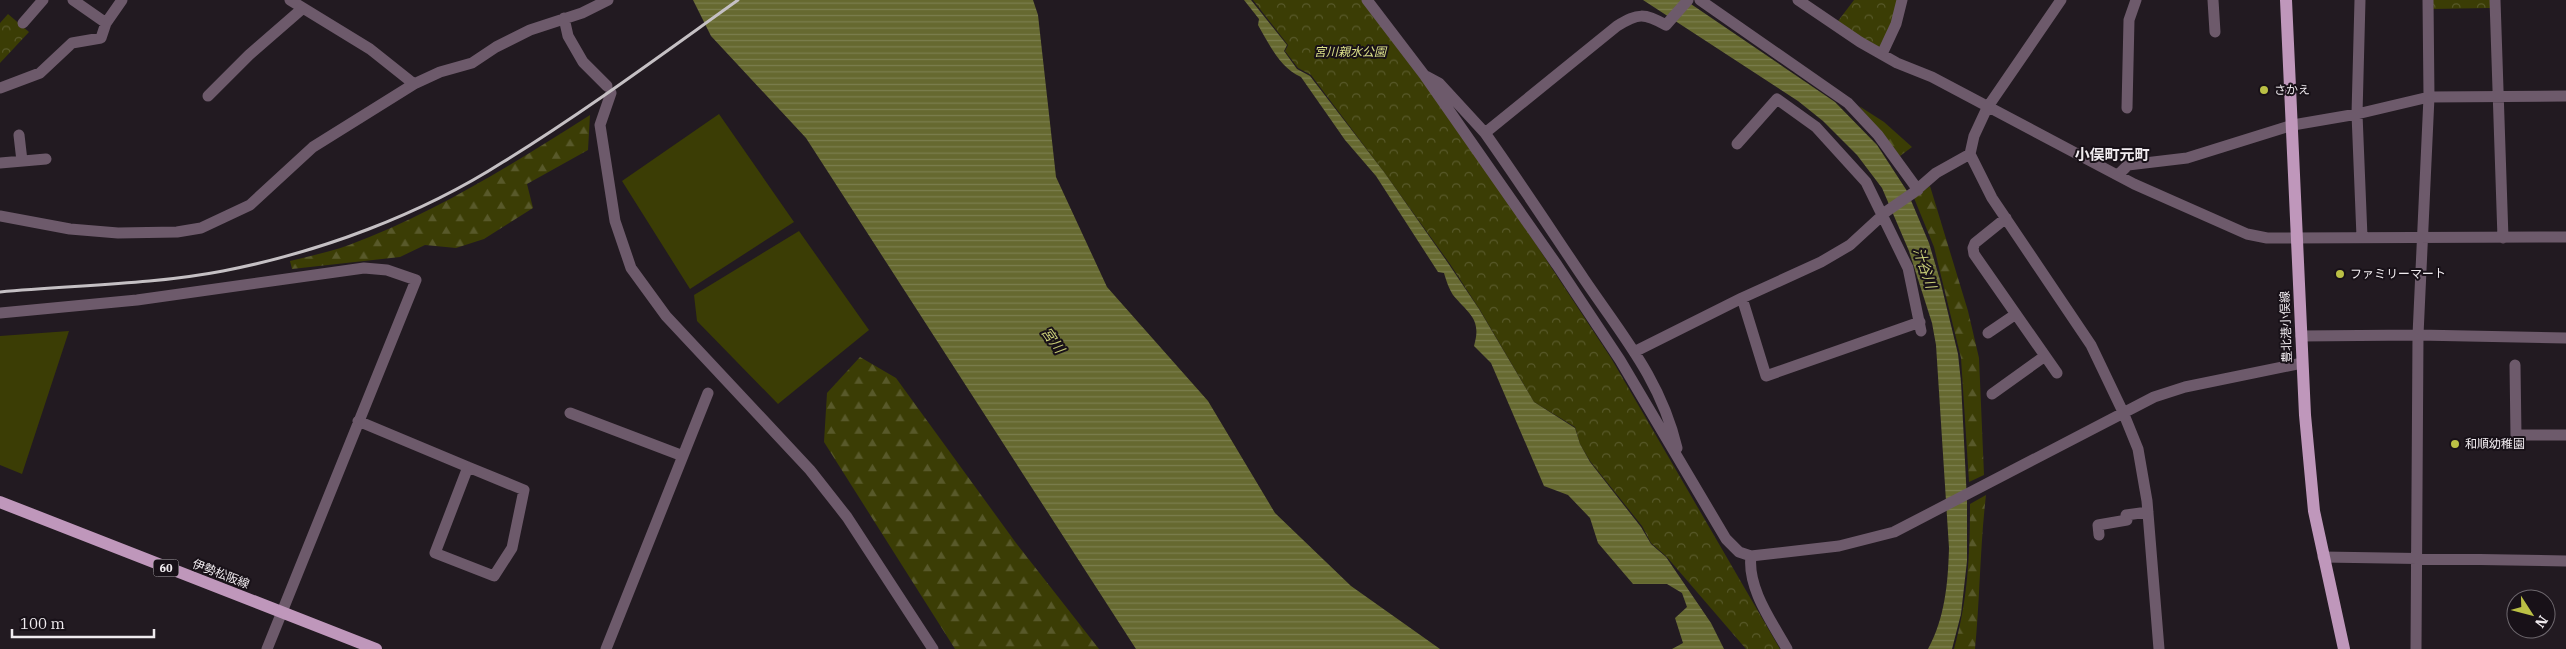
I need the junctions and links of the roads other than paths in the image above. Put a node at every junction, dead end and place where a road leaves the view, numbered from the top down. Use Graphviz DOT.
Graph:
graph roads {
  1 [pos="43,0"];
  2 [pos="74,0"];
  3 [pos="122,0"];
  4 [pos="608,0"];
  5 [pos="1367,0"];
  6 [pos="1688,0"];
  7 [pos="1700,0"];
  8 [pos="1798,0"];
  9 [pos="1902,0"];
  10 [pos="2061,0"];
  11 [pos="2136,0"];
  12 [pos="2212,0"];
  13 [pos="2286,0"];
  14 [pos="2360,0"];
  15 [pos="2428,0"];
  16 [pos="2495,0"];
  17 [pos="297,3"];
  18 [pos="564,18"];
  19 [pos="106,22"];
  20 [pos="23,23"];
  21 [pos="2215,32"];
  22 [pos="1882,54"];
  23 [pos="1424,76"];
  24 [pos="414,84"];
  25 [pos="0,88"];
  26 [pos="2499,95"];
  27 [pos="208,96"];
  28 [pos="2566,96"];
  29 [pos="2429,97"];
  30 [pos="1987,108"];
  31 [pos="2127,108"];
  32 [pos="2357,114"];
  33 [pos="2293,125"];
  34 [pos="1485,134"];
  35 [pos="19,135"];
  36 [pos="1737,144"];
  37 [pos="1970,154"];
  38 [pos="46,158"];
  39 [pos="22,161"];
  40 [pos="0,163"];
  41 [pos="2118,175"];
  42 [pos="1915,192"];
  43 [pos="1885,213"];
  44 [pos="0,216"];
  45 [pos="2006,218"];
  46 [pos="2296,237"];
  47 [pos="2362,237"];
  48 [pos="2421,237"];
  49 [pos="2566,237"];
  50 [pos="2503,238"];
  51 [pos="1742,298"];
  52 [pos="0,313"];
  53 [pos="2016,314"];
  54 [pos="1988,333"];
  55 [pos="2418,335"];
  56 [pos="2300,336"];
  57 [pos="2566,338"];
  58 [pos="1636,351"];
  59 [pos="2045,356"];
  60 [pos="2302,363"];
  61 [pos="2515,365"];
  62 [pos="2057,373"];
  63 [pos="708,393"];
  64 [pos="1992,394"];
  65 [pos="2123,412"];
  66 [pos="570,413"];
  67 [pos="358,421"];
  68 [pos="2566,435"];
  69 [pos="683,456"];
  70 [pos="1678,458"];
  71 [pos="468,467"];
  72 [pos="0,502"];
  73 [pos="2148,512"];
  74 [pos="2099,535"];
  75 [pos="1751,556"];
  76 [pos="2323,557"];
  77 [pos="2416,558"];
  78 [pos="2566,561"];
  79 [pos="280,612"];
  80 [pos="267,649"];
  81 [pos="376,649"];
  82 [pos="606,649"];
  83 [pos="933,649"];
  84 [pos="1787,649"];
  85 [pos="2159,649"];
  86 [pos="2344,649"];
  87 [pos="2416,649"];
  1 -- 20 [label="street"];
  2 -- 19 [label="street"];
  3 -- 19 [label="street"];
  4 -- 18 [label="street"];
  5 -- 23 [label="street"];
  6 -- 34 [label="street"];
  7 -- 42 [label="street"];
  8 -- 22 [label="street"];
  9 -- 22 [label="street"];
  10 -- 30 [label="street"];
  11 -- 31 [label="street"];
  12 -- 21 [label="street"];
  13 -- 33 [label="main road, 豊北港小俣線"];
  14 -- 32 [label="street"];
  15 -- 29 [label="street"];
  16 -- 26 [label="street"];
  17 -- 24 [label="street"];
  17 -- 27 [label="street"];
  18 -- 24 [label="street"];
  18 -- 83 [label="street"];
  19 -- 25 [label="street"];
  22 -- 30 [label="street"];
  23 -- 34 [label="street"];
  23 -- 70 [label="street"];
  24 -- 44 [label="street"];
  26 -- 28 [label="street"];
  26 -- 29 [label="street"];
  26 -- 50 [label="street"];
  29 -- 32 [label="street"];
  29 -- 48 [label="street"];
  30 -- 37 [label="street"];
  30 -- 41 [label="street"];
  32 -- 33 [label="street"];
  32 -- 47 [label="street"];
  33 -- 41 [label="street"];
  33 -- 46 [label="main road, 豊北港小俣線"];
  34 -- 58 [label="street"];
  35 -- 39 [label="street"];
  36 -- 43 [label="street"];
  37 -- 42 [label="street"];
  37 -- 45 [label="street"];
  38 -- 39 [label="street"];
  39 -- 40 [label="street"];
  41 -- 46 [label="street"];
  42 -- 43 [label="street"];
  43 -- 51 [label="street"];
  43 -- 51 [label="street"];
  45 -- 53 [label="street"];
  45 -- 65 [label="street"];
  46 -- 47 [label="street"];
  46 -- 56 [label="main road, 豊北港小俣線"];
  47 -- 48 [label="street"];
  48 -- 50 [label="street"];
  48 -- 55 [label="street"];
  49 -- 50 [label="street"];
  51 -- 58 [label="street"];
  52 -- 67 [label="street"];
  53 -- 54 [label="street"];
  53 -- 59 [label="street"];
  55 -- 56 [label="street"];
  55 -- 57 [label="street"];
  55 -- 77 [label="street"];
  56 -- 60 [label="main road, 豊北港小俣線"];
  58 -- 70 [label="street"];
  59 -- 62 [label="street"];
  59 -- 64 [label="street"];
  60 -- 65 [label="street"];
  60 -- 76 [label="main road, 豊北港小俣線"];
  61 -- 68 [label="street"];
  63 -- 69 [label="street"];
  65 -- 73 [label="street"];
  65 -- 75 [label="street"];
  66 -- 69 [label="street"];
  67 -- 71 [label="street"];
  67 -- 79 [label="street"];
  69 -- 82 [label="street"];
  70 -- 75 [label="street"];
  71 -- 71 [label="street"];
  72 -- 79 [label="main road, 伊勢松阪線 / 60"];
  73 -- 74 [label="street"];
  73 -- 85 [label="street"];
  75 -- 84 [label="street"];
  76 -- 77 [label="street"];
  76 -- 86 [label="main road, 豊北港小俣線"];
  77 -- 78 [label="street"];
  77 -- 87 [label="street"];
  79 -- 80 [label="street"];
  79 -- 81 [label="main road, 伊勢松阪線 / 60"];
}
